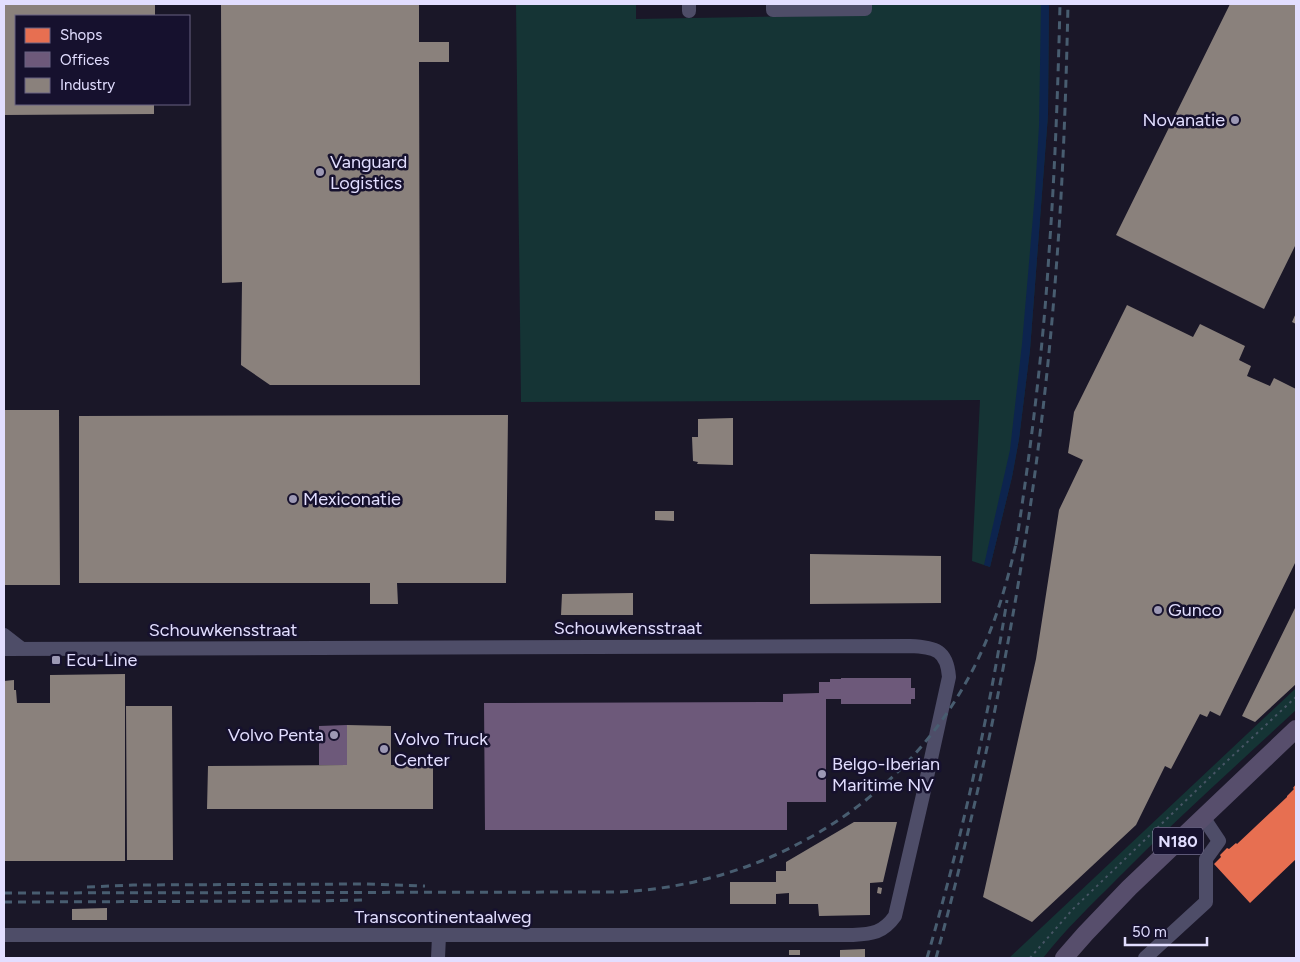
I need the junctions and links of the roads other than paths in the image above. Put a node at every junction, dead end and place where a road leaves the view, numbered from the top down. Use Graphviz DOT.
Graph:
graph roads {
  1 [pos="773,4"];
  2 [pos="865,4"];
  3 [pos="4,635"];
  4 [pos="4,649"];
  5 [pos="22,649"];
  6 [pos="1296,729"];
  7 [pos="1203,817"];
  8 [pos="881,930"];
  9 [pos="4,935"];
  10 [pos="439,936"];
  11 [pos="438,958"];
  12 [pos="1064,958"];
  13 [pos="1145,958"];
  1 -- 2 [label="street"];
  3 -- 5 [label="street"];
  4 -- 5 [label="street, Schouwkensstraat"];
  5 -- 8 [label="street, Schouwkensstraat"];
  6 -- 7 [label="main road, N180"];
  7 -- 12 [label="main road, N180"];
  7 -- 13 [label="street"];
  8 -- 10 [label="street, Transcontinentaalweg"];
  9 -- 10 [label="street, Transcontinentaalweg"];
  10 -- 11 [label="street"];
}
